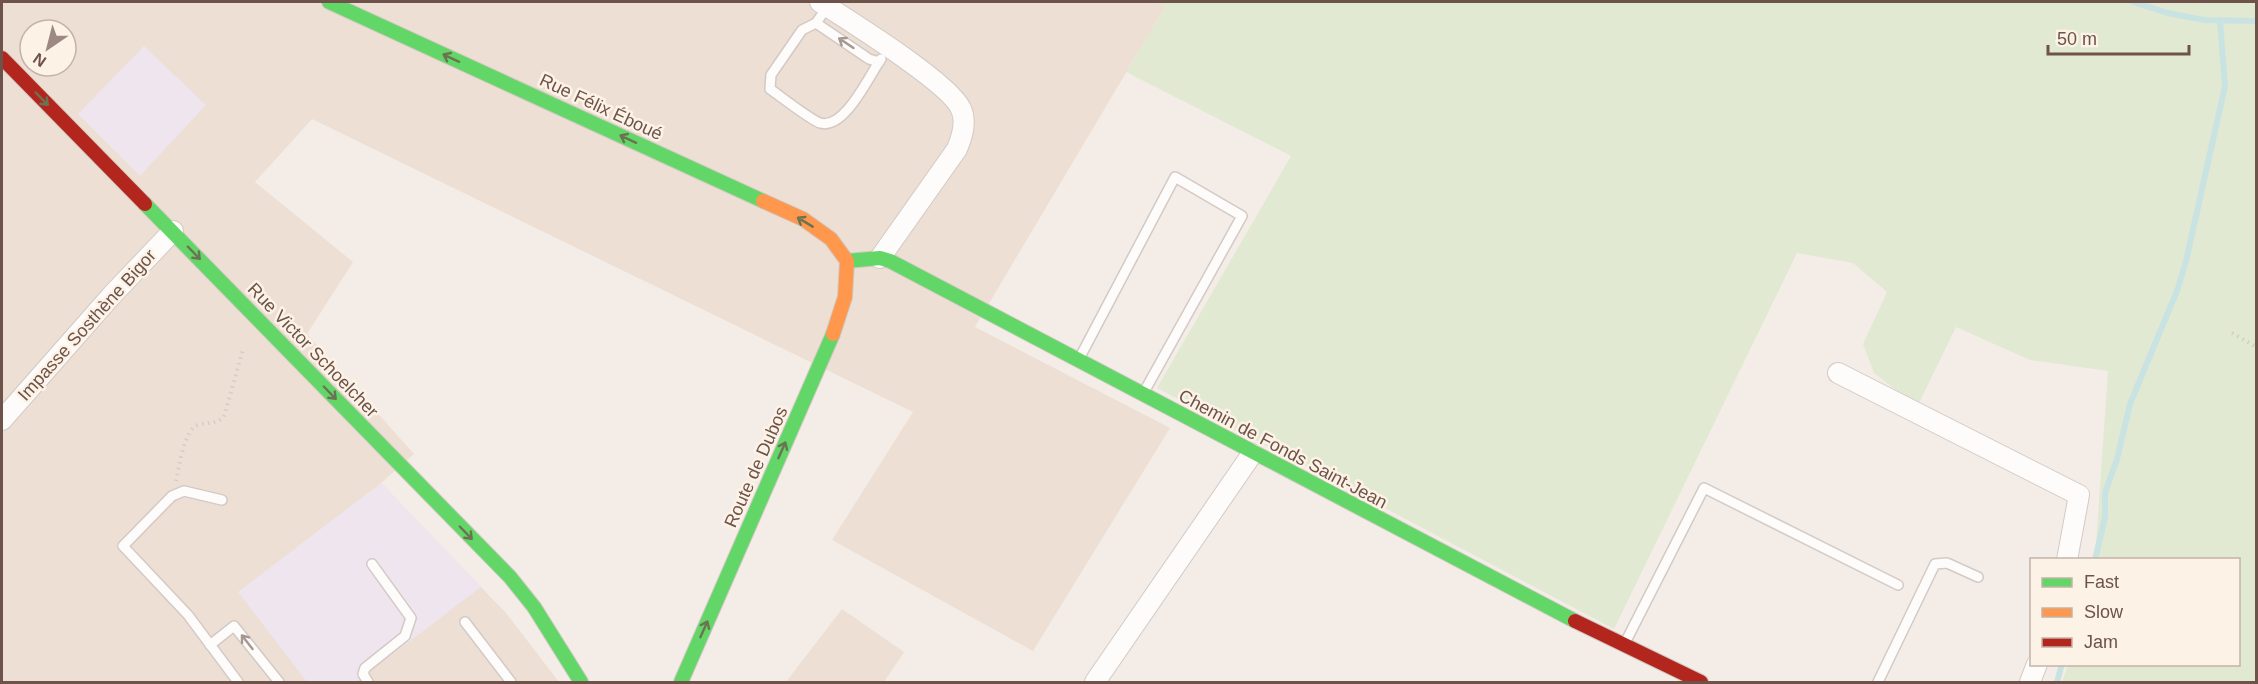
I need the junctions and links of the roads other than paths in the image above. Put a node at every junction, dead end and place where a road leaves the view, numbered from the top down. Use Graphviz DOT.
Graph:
graph roads {
  1 [pos="329,2"];
  2 [pos="824,4"];
  3 [pos="816,23"];
  4 [pos="886,56"];
  5 [pos="2,58"];
  6 [pos="173,231"];
  7 [pos="880,258"];
  8 [pos="847,261"];
  9 [pos="1078,361"];
  10 [pos="1838,374"];
  11 [pos="1143,395"];
  12 [pos="2,420"];
  13 [pos="1252,454"];
  14 [pos="222,500"];
  15 [pos="2067,558"];
  16 [pos="372,564"];
  17 [pos="1978,577"];
  18 [pos="1898,585"];
  19 [pos="465,622"];
  20 [pos="210,645"];
  21 [pos="1624,645"];
  22 [pos="2036,666"];
  23 [pos="238,682"];
  24 [pos="279,682"];
  25 [pos="368,682"];
  26 [pos="511,682"];
  27 [pos="581,682"];
  28 [pos="681,682"];
  29 [pos="1095,682"];
  30 [pos="1701,682"];
  31 [pos="1878,682"];
  32 [pos="2030,682"];
  8 -- 1 [label="main road, Rue Félix Éboué, one-way"];
  2 -- 3 [label="lane"];
  2 -- 4 [label="street"];
  4 -- 3 [label="lane, one-way"];
  3 -- 4 [label="lane"];
  4 -- 7 [label="street"];
  5 -- 6 [label="main road, Rue Victor Schoelcher, one-way"];
  6 -- 12 [label="street, Impasse Sosthène Bigor"];
  6 -- 27 [label="main road, Rue Victor Schoelcher, one-way"];
  7 -- 8 [label="main road"];
  7 -- 9 [label="main road, Chemin de Fonds Saint-Jean"];
  28 -- 8 [label="main road, Route de Dubos, one-way"];
  9 -- 11 [label="main road, Chemin de Fonds Saint-Jean"];
  9 -- 11 [label="lane"];
  10 -- 15 [label="street"];
  11 -- 13 [label="main road, Chemin de Fonds Saint-Jean"];
  13 -- 21 [label="main road, Chemin de Fonds Saint-Jean"];
  13 -- 29 [label="street"];
  14 -- 20 [label="lane"];
  16 -- 25 [label="lane"];
  17 -- 31 [label="lane"];
  18 -- 21 [label="lane"];
  19 -- 26 [label="lane"];
  20 -- 23 [label="lane"];
  24 -- 20 [label="lane, one-way"];
  21 -- 30 [label="main road, Chemin de Fonds Saint-Jean"];
  22 -- 32 [label="street"];
}
